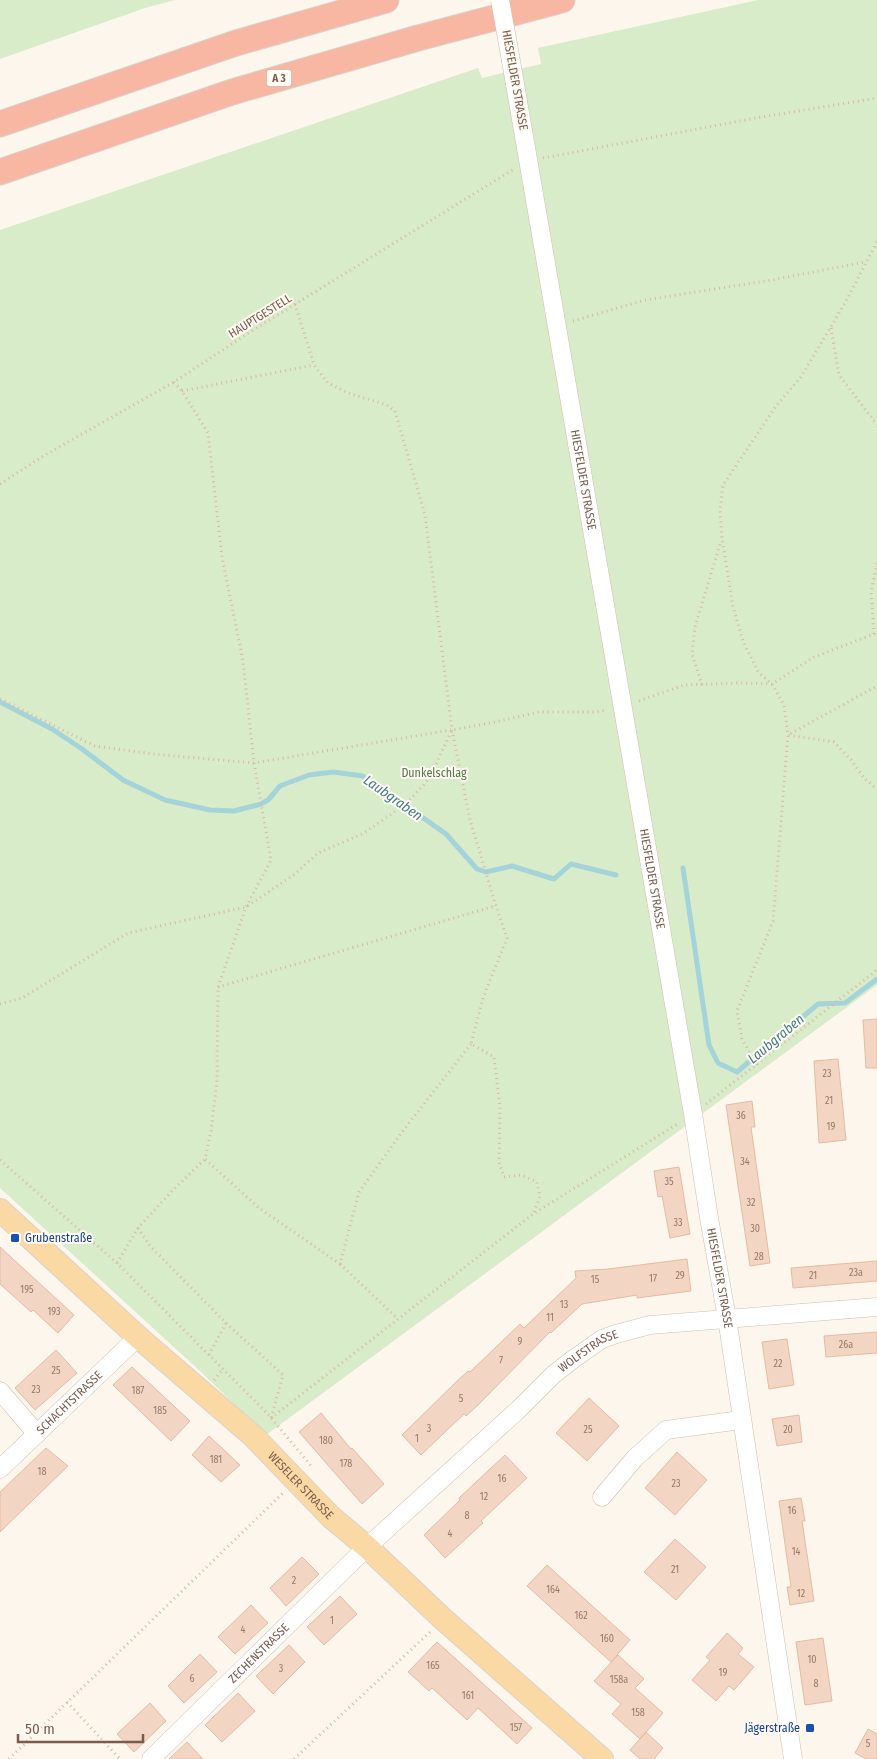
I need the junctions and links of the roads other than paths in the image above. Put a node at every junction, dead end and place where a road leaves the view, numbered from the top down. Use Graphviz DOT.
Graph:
graph roads {
  1 [pos="500,0"];
  2 [pos="562,0"];
  3 [pos="378,1"];
  4 [pos="0,124"];
  5 [pos="0,172"];
  6 [pos="0,1210"];
  7 [pos="877,1307"];
  8 [pos="727,1318"];
  9 [pos="138,1336"];
  10 [pos="0,1391"];
  11 [pos="741,1420"];
  12 [pos="37,1434"];
  13 [pos="0,1469"];
  14 [pos="602,1497"];
  15 [pos="367,1547"];
  16 [pos="151,1759"];
  17 [pos="602,1759"];
  18 [pos="793,1759"];
  1 -- 8 [label="street, HIESFELDER STRASSE, bridge"];
  2 -- 5 [label="highway, A 3"];
  3 -- 4 [label="highway"];
  6 -- 9 [label="main road, WESELER STRASSE"];
  7 -- 8 [label="street, WOLFSTRASSE"];
  8 -- 11 [label="street, HIESFELDER STRASSE"];
  8 -- 15 [label="street, WOLFSTRASSE"];
  9 -- 12 [label="street, SCHACHTSTRASSE"];
  9 -- 15 [label="main road, WESELER STRASSE"];
  10 -- 12 [label="street"];
  11 -- 14 [label="street"];
  11 -- 18 [label="street, HIESFELDER STRASSE"];
  12 -- 13 [label="street, SCHACHTSTRASSE"];
  15 -- 16 [label="street, ZECHENSTRASSE"];
  15 -- 17 [label="main road, WESELER STRASSE"];
}
